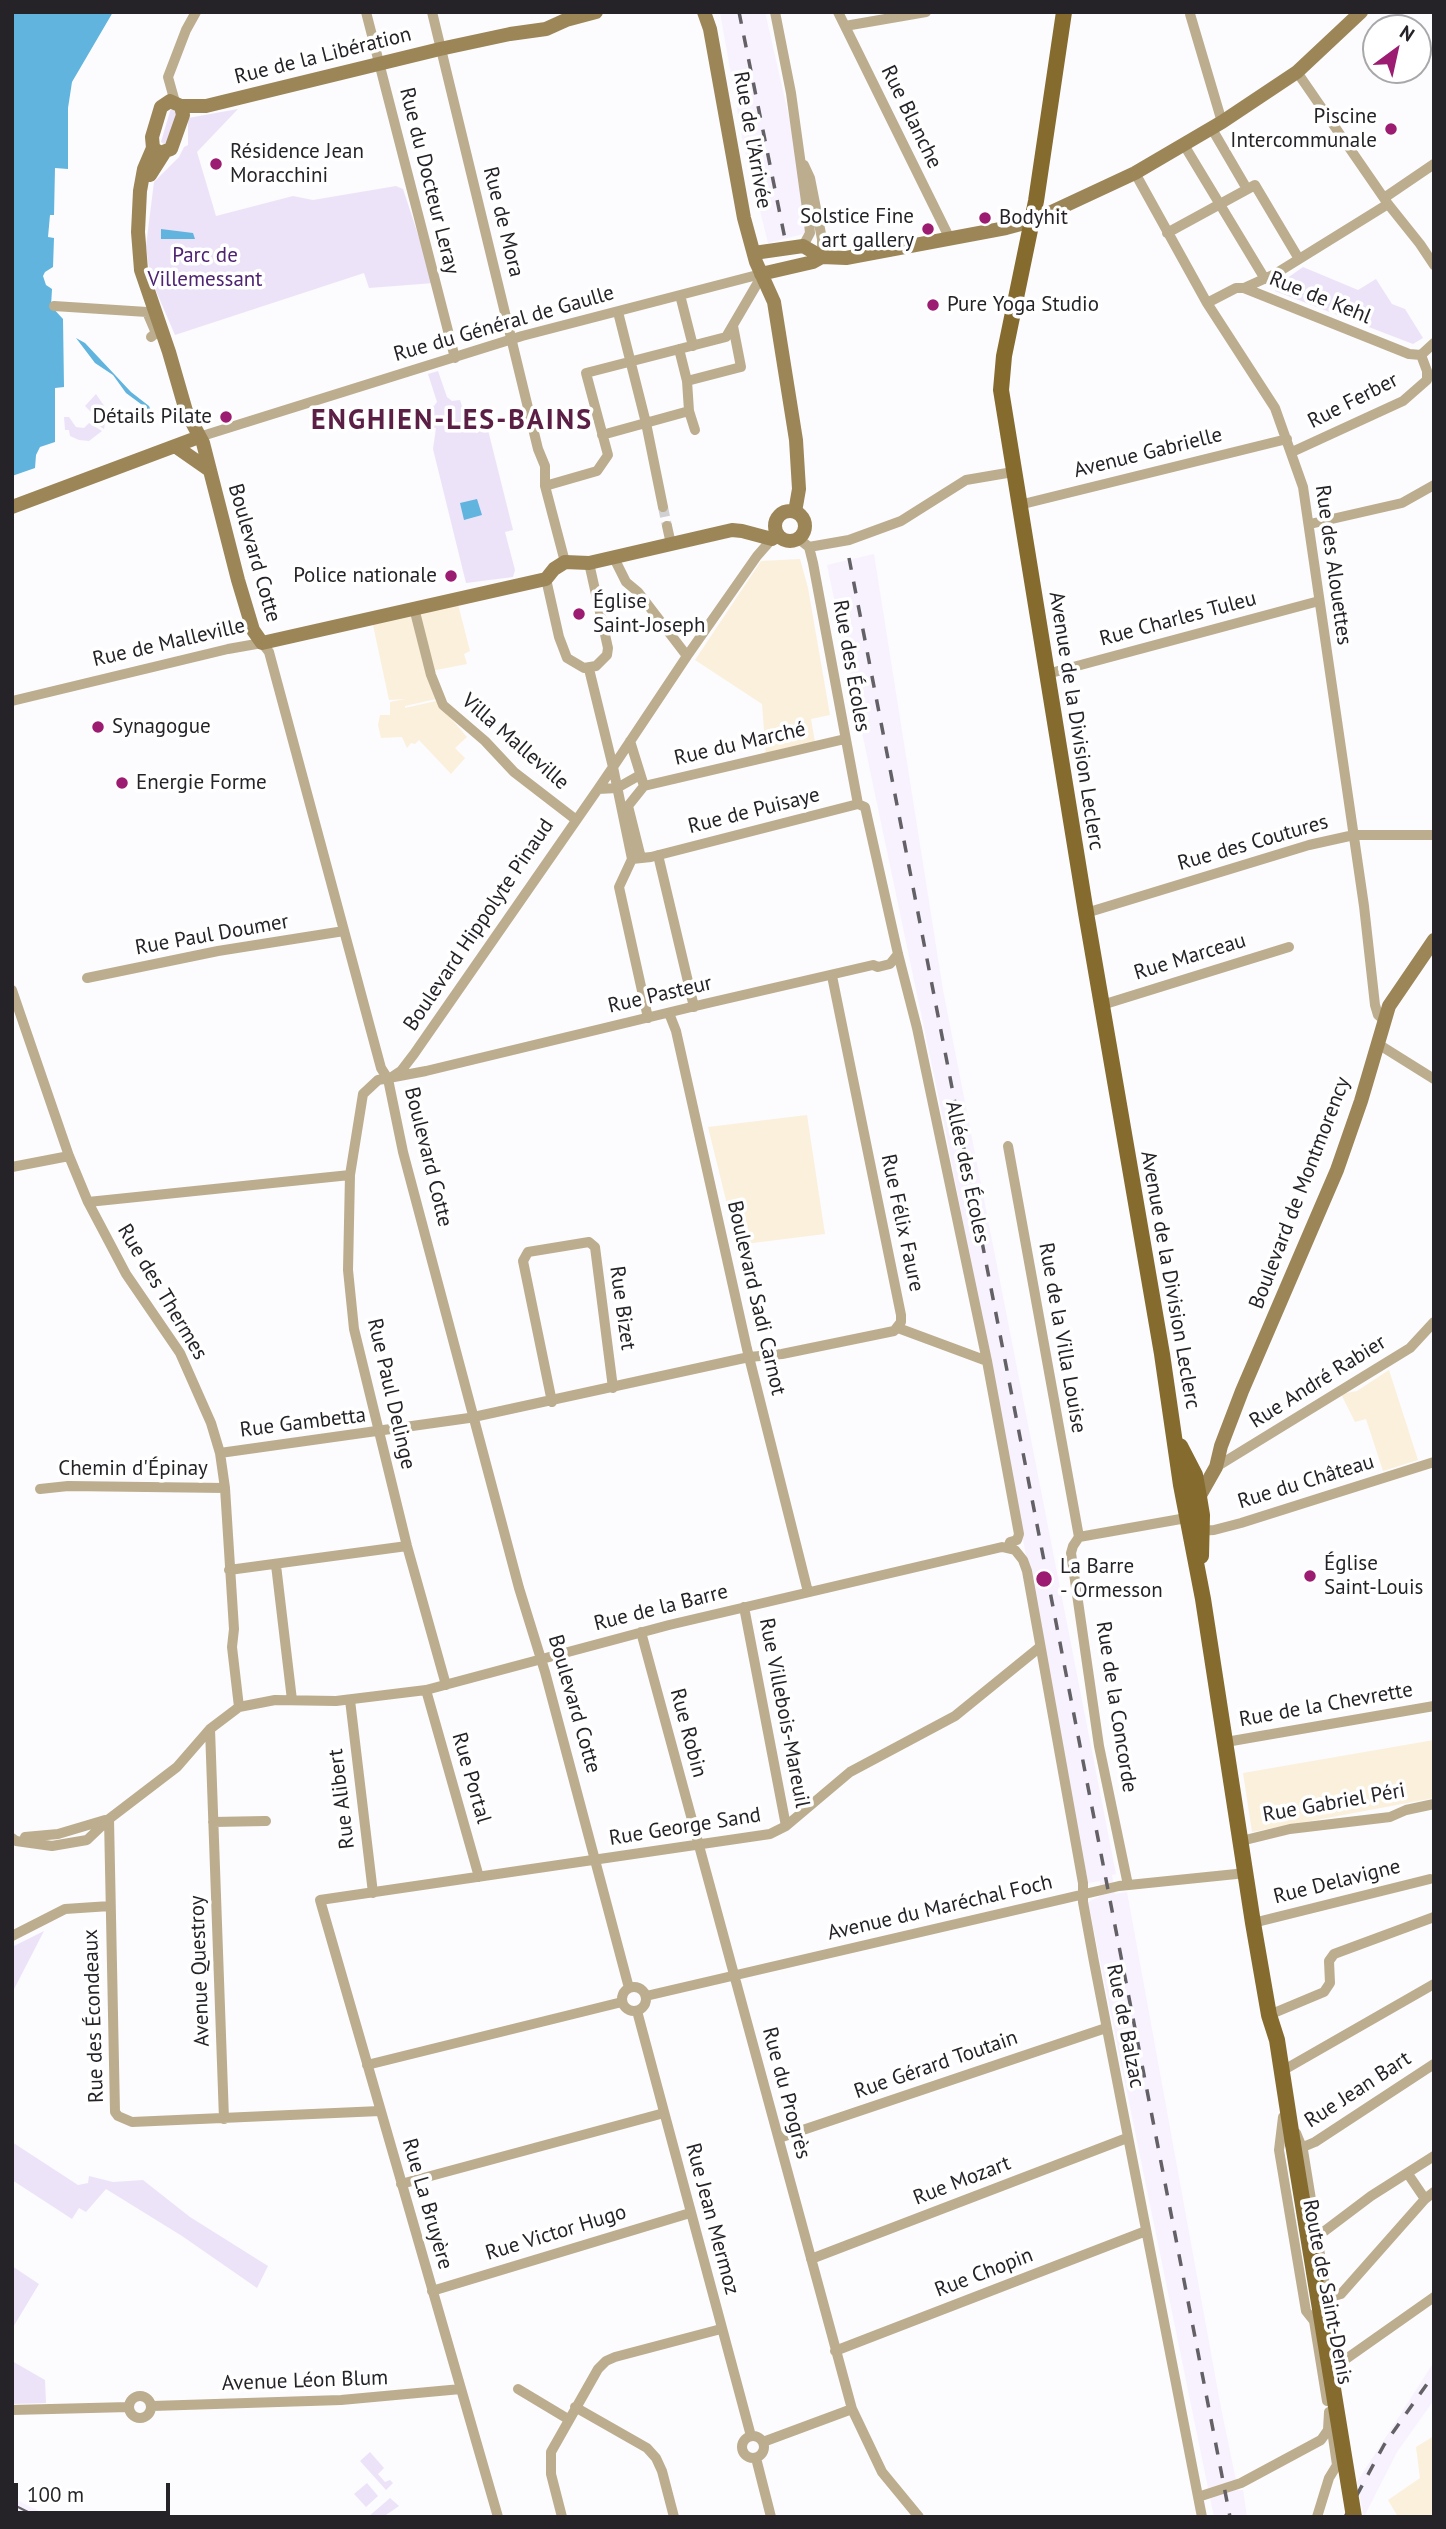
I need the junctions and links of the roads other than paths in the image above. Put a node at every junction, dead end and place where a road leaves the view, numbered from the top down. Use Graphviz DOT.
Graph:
graph roads {
  1 [pos="196,12"];
  2 [pos="366,12"];
  3 [pos="432,12"];
  4 [pos="596,12"];
  5 [pos="704,12"];
  6 [pos="777,12"];
  7 [pos="838,12"];
  8 [pos="926,12"];
  9 [pos="1065,12"];
  10 [pos="1361,12"];
  11 [pos="1190,14"];
  12 [pos="845,26"];
  13 [pos="440,49"];
  14 [pos="379,65"];
  15 [pos="1297,72"];
  16 [pos="178,104"];
  17 [pos="794,121"];
  18 [pos="1217,126"];
  19 [pos="1184,145"];
  20 [pos="159,150"];
  21 [pos="1434,164"];
  22 [pos="1135,173"];
  23 [pos="803,175"];
  24 [pos="1247,189"];
  25 [pos="1386,201"];
  26 [pos="1220,203"];
  27 [pos="1032,221"];
  28 [pos="1167,233"];
  29 [pos="950,239"];
  30 [pos="803,246"];
  31 [pos="822,252"];
  32 [pos="754,253"];
  33 [pos="1299,259"];
  34 [pos="1434,265"];
  35 [pos="782,268"];
  36 [pos="759,279"];
  37 [pos="1265,279"];
  38 [pos="1244,288"];
  39 [pos="680,295"];
  40 [pos="774,302"];
  41 [pos="1207,303"];
  42 [pos="54,306"];
  43 [pos="618,312"];
  44 [pos="733,326"];
  45 [pos="151,337"];
  46 [pos="512,339"];
  47 [pos="1434,343"];
  48 [pos="693,346"];
  49 [pos="679,349"];
  50 [pos="1421,355"];
  51 [pos="456,358"];
  52 [pos="631,362"];
  53 [pos="687,381"];
  54 [pos="186,411"];
  55 [pos="690,411"];
  56 [pos="646,423"];
  57 [pos="695,430"];
  58 [pos="602,435"];
  59 [pos="199,437"];
  60 [pos="1287,439"];
  61 [pos="172,447"];
  62 [pos="1292,452"];
  63 [pos="208,469"];
  64 [pos="1013,471"];
  65 [pos="1434,485"];
  66 [pos="545,486"];
  67 [pos="1019,505"];
  68 [pos="12,507"];
  69 [pos="663,507"];
  70 [pos="795,512"];
  71 [pos="1310,524"];
  72 [pos="667,526"];
  73 [pos="775,537"];
  74 [pos="804,543"];
  75 [pos="671,544"];
  76 [pos="614,558"];
  77 [pos="565,562"];
  78 [pos="589,563"];
  79 [pos="546,579"];
  80 [pos="1319,601"];
  81 [pos="414,608"];
  82 [pos="262,643"];
  83 [pos="687,656"];
  84 [pos="589,669"];
  85 [pos="1047,674"];
  86 [pos="12,701"];
  87 [pos="845,739"];
  88 [pos="607,742"];
  89 [pos="628,744"];
  90 [pos="613,767"];
  91 [pos="642,781"];
  92 [pos="617,788"];
  93 [pos="598,789"];
  94 [pos="858,804"];
  95 [pos="624,806"];
  96 [pos="575,819"];
  97 [pos="1354,835"];
  98 [pos="1434,835"];
  99 [pos="658,855"];
  100 [pos="636,858"];
  101 [pos="1086,913"];
  102 [pos="344,931"];
  103 [pos="1434,940"];
  104 [pos="1289,947"];
  105 [pos="898,954"];
  106 [pos="832,976"];
  107 [pos="87,978"];
  108 [pos="12,990"];
  109 [pos="1102,1005"];
  110 [pos="694,1007"];
  111 [pos="669,1013"];
  112 [pos="648,1018"];
  113 [pos="1384,1020"];
  114 [pos="1378,1044"];
  115 [pos="414,1054"];
  116 [pos="426,1071"];
  117 [pos="388,1079"];
  118 [pos="1434,1079"];
  119 [pos="1008,1146"];
  120 [pos="69,1156"];
  121 [pos="12,1167"];
  122 [pos="350,1175"];
  123 [pos="88,1202"];
  124 [pos="1434,1322"];
  125 [pos="898,1328"];
  126 [pos="749,1357"];
  127 [pos="987,1362"];
  128 [pos="613,1388"];
  129 [pos="552,1402"];
  130 [pos="474,1418"];
  131 [pos="379,1432"];
  132 [pos="1175,1437"];
  133 [pos="220,1453"];
  134 [pos="1434,1462"];
  135 [pos="1217,1463"];
  136 [pos="1196,1472"];
  137 [pos="1181,1485"];
  138 [pos="225,1488"];
  139 [pos="40,1489"];
  140 [pos="1199,1497"];
  141 [pos="1195,1524"];
  142 [pos="1079,1537"];
  143 [pos="407,1546"];
  144 [pos="1008,1548"];
  145 [pos="276,1565"];
  146 [pos="229,1570"];
  147 [pos="808,1592"];
  148 [pos="744,1607"];
  149 [pos="640,1632"];
  150 [pos="1041,1647"];
  151 [pos="540,1658"];
  152 [pos="446,1685"];
  153 [pos="426,1690"];
  154 [pos="292,1700"];
  155 [pos="350,1700"];
  156 [pos="1434,1706"];
  157 [pos="239,1707"];
  158 [pos="1220,1709"];
  159 [pos="210,1729"];
  160 [pos="1226,1742"];
  161 [pos="1434,1804"];
  162 [pos="109,1819"];
  163 [pos="266,1821"];
  164 [pos="213,1822"];
  165 [pos="786,1826"];
  166 [pos="12,1837"];
  167 [pos="1241,1841"];
  168 [pos="699,1845"];
  169 [pos="595,1861"];
  170 [pos="1246,1873"];
  171 [pos="479,1877"];
  172 [pos="1430,1879"];
  173 [pos="1128,1885"];
  174 [pos="373,1893"];
  175 [pos="1083,1895"];
  176 [pos="320,1900"];
  177 [pos="110,1906"];
  178 [pos="1434,1917"];
  179 [pos="1253,1923"];
  180 [pos="12,1936"];
  181 [pos="733,1976"];
  182 [pos="1434,1984"];
  183 [pos="629,1987"];
  184 [pos="646,1996"];
  185 [pos="622,2002"];
  186 [pos="637,2011"];
  187 [pos="1269,2015"];
  188 [pos="1106,2028"];
  189 [pos="1273,2042"];
  190 [pos="1434,2064"];
  191 [pos="367,2065"];
  192 [pos="1282,2071"];
  193 [pos="380,2111"];
  194 [pos="664,2113"];
  195 [pos="1286,2117"];
  196 [pos="224,2119"];
  197 [pos="779,2138"];
  198 [pos="1127,2138"];
  199 [pos="1298,2146"];
  200 [pos="1434,2156"];
  201 [pos="1408,2174"];
  202 [pos="401,2185"];
  203 [pos="1434,2192"];
  204 [pos="1425,2199"];
  205 [pos="691,2213"];
  206 [pos="1146,2231"];
  207 [pos="1318,2236"];
  208 [pos="811,2259"];
  209 [pos="432,2291"];
  210 [pos="1434,2297"];
  211 [pos="1327,2298"];
  212 [pos="721,2329"];
  213 [pos="835,2351"];
  214 [pos="1336,2366"];
  215 [pos="461,2389"];
  216 [pos="518,2389"];
  217 [pos="152,2406"];
  218 [pos="129,2407"];
  219 [pos="575,2407"];
  220 [pos="852,2409"];
  221 [pos="12,2410"];
  222 [pos="1329,2412"];
  223 [pos="568,2420"];
  224 [pos="751,2436"];
  225 [pos="763,2442"];
  226 [pos="756,2458"];
  227 [pos="1337,2465"];
  228 [pos="1198,2497"];
  229 [pos="498,2517"];
  230 [pos="562,2517"];
  231 [pos="674,2517"];
  232 [pos="771,2517"];
  233 [pos="919,2517"];
  234 [pos="1202,2517"];
  235 [pos="1317,2517"];
  236 [pos="1354,2517"];
  1 -- 16 [label="street"];
  2 -- 14 [label="street, Rue du Docteur Leray"];
  3 -- 13 [label="street, Rue de Mora"];
  4 -- 13 [label="main road, Rue de la Libération"];
  5 -- 32 [label="main road, Rue de l'Arrivée"];
  6 -- 17 [label="street"];
  7 -- 12 [label="street, Rue Blanche"];
  8 -- 12 [label="street"];
  9 -- 27 [label="main road, Avenue de la Division Leclerc"];
  10 -- 15 [label="main road, Rue du Général de Gaulle"];
  11 -- 18 [label="street"];
  12 -- 29 [label="street, Rue Blanche"];
  13 -- 14 [label="main road, Rue de la Libération"];
  13 -- 46 [label="street, Rue de Mora"];
  14 -- 16 [label="main road, Rue de la Libération"];
  14 -- 51 [label="street, Rue du Docteur Leray"];
  15 -- 18 [label="main road, Rue du Général de Gaulle"];
  15 -- 25 [label="street"];
  16 -- 20 [label="main road"];
  16 -- 20 [label="main road"];
  17 -- 23 [label="street"];
  17 -- 31 [label="street"];
  18 -- 19 [label="main road, Rue du Général de Gaulle"];
  18 -- 24 [label="street"];
  19 -- 22 [label="main road, Rue du Général de Gaulle"];
  19 -- 26 [label="street"];
  20 -- 54 [label="main road"];
  20 -- 59 [label="main road"];
  21 -- 25 [label="street"];
  22 -- 27 [label="main road, Rue du Général de Gaulle"];
  22 -- 28 [label="street, Rue des Alouettes"];
  23 -- 30 [label="street"];
  23 -- 31 [label="street"];
  24 -- 26 [label="street"];
  24 -- 33 [label="street"];
  25 -- 33 [label="street"];
  25 -- 34 [label="street"];
  26 -- 28 [label="street"];
  26 -- 37 [label="street"];
  27 -- 29 [label="main road, Rue du Général de Gaulle"];
  27 -- 64 [label="main road, Avenue de la Division Leclerc"];
  28 -- 41 [label="street, Rue des Alouettes"];
  29 -- 31 [label="main road, Rue du Général de Gaulle"];
  30 -- 31 [label="main road"];
  30 -- 32 [label="main road"];
  31 -- 35 [label="main road, Rue du Général de Gaulle"];
  32 -- 36 [label="main road, Rue de l'Arrivée"];
  33 -- 37 [label="street"];
  35 -- 36 [label="main road, Rue du Général de Gaulle"];
  35 -- 40 [label="main road"];
  36 -- 39 [label="street, Rue du Général de Gaulle"];
  36 -- 40 [label="main road, Rue de l'Arrivée"];
  36 -- 44 [label="street"];
  37 -- 38 [label="street"];
  38 -- 41 [label="street, Rue de Kehl"];
  38 -- 50 [label="street, Rue de Kehl"];
  39 -- 43 [label="street, Rue du Général de Gaulle"];
  39 -- 48 [label="street"];
  40 -- 70 [label="main road"];
  41 -- 60 [label="street, Rue des Alouettes"];
  42 -- 45 [label="street"];
  43 -- 46 [label="street, Rue du Général de Gaulle"];
  43 -- 52 [label="street"];
  44 -- 48 [label="street"];
  44 -- 53 [label="street"];
  46 -- 51 [label="street, Rue du Général de Gaulle"];
  46 -- 66 [label="street, Rue de Mora"];
  47 -- 50 [label="street"];
  48 -- 49 [label="street"];
  49 -- 52 [label="street"];
  49 -- 53 [label="street"];
  50 -- 62 [label="street, Rue Ferber"];
  51 -- 59 [label="street, Rue du Général de Gaulle"];
  52 -- 56 [label="street"];
  52 -- 58 [label="street"];
  53 -- 55 [label="street"];
  54 -- 59 [label="main road"];
  54 -- 61 [label="main road"];
  55 -- 56 [label="street"];
  55 -- 57 [label="street"];
  56 -- 58 [label="street"];
  56 -- 69 [label="street"];
  58 -- 66 [label="street"];
  59 -- 61 [label="main road"];
  59 -- 63 [label="main road, Boulevard Cotte"];
  60 -- 62 [label="street, Rue des Alouettes"];
  60 -- 67 [label="street, Avenue Gabrielle"];
  61 -- 63 [label="main road"];
  61 -- 68 [label="main road"];
  62 -- 71 [label="street, Rue des Alouettes"];
  63 -- 82 [label="main road, Boulevard Cotte"];
  64 -- 67 [label="main road, Avenue de la Division Leclerc"];
  64 -- 74 [label="street"];
  65 -- 71 [label="street"];
  66 -- 77 [label="street, Rue de Mora"];
  67 -- 85 [label="main road, Avenue de la Division Leclerc"];
  70 -- 73 [label="main road"];
  70 -- 74 [label="main road"];
  71 -- 80 [label="street, Rue des Alouettes"];
  72 -- 75 [label="street"];
  73 -- 74 [label="main road"];
  73 -- 75 [label="main road"];
  73 -- 83 [label="street, Boulevard Hippolyte Pinaud"];
  74 -- 87 [label="street, Rue des Écoles"];
  75 -- 76 [label="main road"];
  76 -- 78 [label="main road"];
  76 -- 83 [label="street"];
  77 -- 78 [label="main road"];
  77 -- 79 [label="main road, Rue de Malleville"];
  78 -- 84 [label="street"];
  79 -- 81 [label="main road, Rue de Malleville"];
  79 -- 84 [label="street"];
  80 -- 85 [label="street, Rue Charles Tuleu"];
  80 -- 97 [label="street, Rue des Alouettes"];
  81 -- 82 [label="main road, Rue de Malleville"];
  81 -- 96 [label="street, Villa Malleville"];
  82 -- 86 [label="street, Rue de Malleville"];
  82 -- 102 [label="street, Boulevard Cotte"];
  83 -- 89 [label="street, Boulevard Hippolyte Pinaud"];
  84 -- 88 [label="street"];
  85 -- 101 [label="main road, Avenue de la Division Leclerc"];
  87 -- 91 [label="street, Rue du Marché"];
  87 -- 94 [label="street, Rue des Écoles"];
  88 -- 89 [label="street"];
  88 -- 90 [label="street"];
  89 -- 90 [label="street, Boulevard Hippolyte Pinaud"];
  89 -- 91 [label="street"];
  90 -- 92 [label="street"];
  90 -- 93 [label="street, Boulevard Hippolyte Pinaud"];
  91 -- 92 [label="street, Rue du Marché"];
  91 -- 95 [label="street"];
  92 -- 93 [label="street"];
  92 -- 95 [label="street"];
  93 -- 96 [label="street, Boulevard Hippolyte Pinaud"];
  94 -- 99 [label="street, Rue de Puisaye"];
  94 -- 105 [label="street, Allée des Écoles"];
  95 -- 100 [label="street"];
  96 -- 115 [label="street, Boulevard Hippolyte Pinaud"];
  97 -- 98 [label="street, Rue des Coutures"];
  97 -- 101 [label="street, Rue des Coutures"];
  97 -- 113 [label="street, Rue des Alouettes"];
  99 -- 100 [label="street, Rue de Puisaye"];
  99 -- 110 [label="street"];
  100 -- 112 [label="street"];
  101 -- 109 [label="main road, Avenue de la Division Leclerc"];
  102 -- 107 [label="street, Rue Paul Doumer"];
  102 -- 117 [label="street, Boulevard Cotte"];
  103 -- 113 [label="main road, Boulevard de Montmorency"];
  104 -- 109 [label="street, Rue Marceau"];
  105 -- 106 [label="street, Rue Pasteur"];
  105 -- 127 [label="street, Allée des Écoles"];
  106 -- 110 [label="street, Rue Pasteur"];
  106 -- 125 [label="street, Rue Félix Faure"];
  108 -- 120 [label="street, Rue des Thermes"];
  109 -- 132 [label="main road, Avenue de la Division Leclerc"];
  110 -- 111 [label="street, Rue Pasteur"];
  111 -- 112 [label="street, Rue Pasteur"];
  111 -- 126 [label="street, Boulevard Sadi Carnot"];
  112 -- 116 [label="street, Rue Pasteur"];
  113 -- 114 [label="main road, Boulevard de Montmorency"];
  114 -- 118 [label="street"];
  114 -- 135 [label="main road, Boulevard de Montmorency"];
  115 -- 116 [label="street"];
  115 -- 117 [label="street, Boulevard Hippolyte Pinaud"];
  116 -- 117 [label="street, Rue Pasteur"];
  117 -- 122 [label="street, Rue Paul Delinge"];
  117 -- 130 [label="street, Boulevard Cotte"];
  119 -- 142 [label="street, Rue de la Villa Louise"];
  120 -- 121 [label="street"];
  120 -- 123 [label="street, Rue des Thermes"];
  122 -- 123 [label="street"];
  122 -- 131 [label="street, Rue Paul Delinge"];
  123 -- 133 [label="street, Rue des Thermes"];
  124 -- 135 [label="street, Rue André Rabier"];
  125 -- 126 [label="street"];
  125 -- 127 [label="street"];
  126 -- 128 [label="street, Rue Gambetta"];
  126 -- 147 [label="street, Boulevard Sadi Carnot"];
  127 -- 144 [label="street, Allée des Écoles"];
  128 -- 129 [label="street, Rue Gambetta"];
  128 -- 129 [label="street, Rue Bizet"];
  129 -- 130 [label="street, Rue Gambetta"];
  130 -- 131 [label="street, Rue Gambetta"];
  130 -- 151 [label="street, Boulevard Cotte"];
  131 -- 133 [label="street, Rue Gambetta"];
  131 -- 143 [label="street, Rue Paul Delinge"];
  132 -- 136 [label="main road, Avenue de la Division Leclerc"];
  132 -- 137 [label="main road, Avenue de la Division Leclerc"];
  133 -- 138 [label="street, Rue des Thermes"];
  134 -- 141 [label="street, Rue du Château"];
  135 -- 136 [label="main road"];
  135 -- 140 [label="main road, Boulevard de Montmorency"];
  136 -- 137 [label="main road"];
  136 -- 140 [label="main road, Avenue de la Division Leclerc"];
  137 -- 141 [label="main road, Avenue de la Division Leclerc"];
  138 -- 139 [label="street, Chemin d'Épinay"];
  138 -- 146 [label="street, Rue des Thermes"];
  140 -- 141 [label="main road, Avenue de la Division Leclerc"];
  141 -- 142 [label="street, Rue du Château"];
  141 -- 158 [label="main road, Avenue de la Division Leclerc"];
  142 -- 173 [label="street, Rue de la Concorde"];
  143 -- 145 [label="street"];
  143 -- 152 [label="street, Rue Paul Delinge"];
  144 -- 147 [label="street, Rue de la Barre"];
  144 -- 150 [label="street, Rue de Balzac"];
  145 -- 146 [label="street"];
  145 -- 154 [label="street"];
  146 -- 157 [label="street, Rue des Thermes"];
  147 -- 148 [label="street, Rue de la Barre"];
  148 -- 149 [label="street, Rue de la Barre"];
  148 -- 165 [label="street, Rue Villebois-Mareuil"];
  149 -- 151 [label="street, Rue de la Barre"];
  149 -- 168 [label="street, Rue Robin"];
  150 -- 165 [label="street, Rue George Sand"];
  150 -- 175 [label="street, Rue de Balzac"];
  151 -- 152 [label="street, Rue de la Barre"];
  151 -- 169 [label="street, Boulevard Cotte"];
  152 -- 153 [label="street, Rue de la Barre"];
  153 -- 155 [label="street, Rue de la Barre"];
  153 -- 171 [label="street, Rue Portal"];
  154 -- 155 [label="street, Rue de la Barre"];
  154 -- 157 [label="street, Rue de la Barre"];
  155 -- 174 [label="street, Rue Alibert"];
  156 -- 160 [label="street, Rue de la Chevrette"];
  157 -- 159 [label="street"];
  158 -- 160 [label="main road, Route de Saint-Denis"];
  159 -- 162 [label="street"];
  159 -- 164 [label="street, Avenue Questroy"];
  160 -- 167 [label="main road, Route de Saint-Denis"];
  161 -- 167 [label="street, Rue Gabriel Péri"];
  162 -- 166 [label="street"];
  162 -- 177 [label="street, Rue des Écondeaux"];
  163 -- 164 [label="street"];
  164 -- 196 [label="street, Avenue Questroy"];
  165 -- 168 [label="street, Rue George Sand"];
  167 -- 170 [label="main road, Route de Saint-Denis"];
  168 -- 169 [label="street, Rue George Sand"];
  168 -- 181 [label="street, Rue du Progrès"];
  169 -- 171 [label="street, Rue George Sand"];
  169 -- 183 [label="street"];
  170 -- 173 [label="street, Avenue du Maréchal Foch"];
  170 -- 179 [label="main road, Route de Saint-Denis"];
  171 -- 174 [label="street, Rue George Sand"];
  172 -- 179 [label="street, Rue Delavigne"];
  173 -- 175 [label="street, Avenue du Maréchal Foch"];
  174 -- 176 [label="street, Rue George Sand"];
  175 -- 181 [label="street, Avenue du Maréchal Foch"];
  175 -- 188 [label="street, Rue de Balzac"];
  176 -- 191 [label="street, Rue La Bruyère"];
  177 -- 180 [label="street"];
  177 -- 196 [label="street, Rue des Écondeaux"];
  178 -- 187 [label="street"];
  179 -- 187 [label="main road, Route de Saint-Denis"];
  181 -- 184 [label="street, Avenue du Maréchal Foch"];
  181 -- 197 [label="street, Rue du Progrès"];
  182 -- 192 [label="street"];
  183 -- 184 [label="street"];
  183 -- 185 [label="street"];
  184 -- 186 [label="street"];
  185 -- 186 [label="street"];
  185 -- 191 [label="street"];
  186 -- 194 [label="street, Rue Jean Mermoz"];
  187 -- 189 [label="main road, Route de Saint-Denis"];
  188 -- 197 [label="street, Rue Gérard Toutain"];
  188 -- 198 [label="street, Rue de Balzac"];
  189 -- 192 [label="main road, Route de Saint-Denis"];
  189 -- 195 [label="main road, Route de Saint-Denis"];
  190 -- 199 [label="street, Rue Jean Bart"];
  191 -- 193 [label="street, Rue La Bruyère"];
  192 -- 195 [label="main road, Route de Saint-Denis"];
  193 -- 196 [label="street, Rue des Écondeaux"];
  193 -- 202 [label="street, Rue La Bruyère"];
  194 -- 202 [label="street"];
  194 -- 205 [label="street, Rue Jean Mermoz"];
  195 -- 199 [label="main road, Route de Saint-Denis"];
  195 -- 222 [label="street, Route de Saint-Denis"];
  197 -- 208 [label="street, Rue du Progrès"];
  198 -- 206 [label="street, Rue de Balzac"];
  198 -- 208 [label="street, Rue Mozart"];
  199 -- 207 [label="street, Route de Saint-Denis"];
  199 -- 236 [label="main road, Route de Saint-Denis, bridge"];
  200 -- 201 [label="street"];
  201 -- 204 [label="street"];
  201 -- 207 [label="street"];
  202 -- 209 [label="street, Rue La Bruyère"];
  203 -- 204 [label="street"];
  204 -- 211 [label="street"];
  205 -- 209 [label="street, Rue Victor Hugo"];
  205 -- 212 [label="street, Rue Jean Mermoz"];
  206 -- 213 [label="street, Rue Chopin"];
  206 -- 228 [label="street, Rue de Balzac"];
  207 -- 211 [label="street, Route de Saint-Denis"];
  208 -- 213 [label="street, Rue du Progrès"];
  209 -- 215 [label="street, Rue La Bruyère"];
  210 -- 214 [label="street"];
  211 -- 214 [label="street, Route de Saint-Denis"];
  212 -- 219 [label="street"];
  212 -- 224 [label="street, Rue Jean Mermoz"];
  213 -- 220 [label="street, Rue du Progrès"];
  214 -- 227 [label="street, Route de Saint-Denis"];
  215 -- 217 [label="street, Avenue Léon Blum"];
  215 -- 229 [label="street, Rue La Bruyère"];
  216 -- 223 [label="street"];
  217 -- 218 [label="street, Avenue Léon Blum"];
  217 -- 218 [label="street, Avenue Léon Blum"];
  218 -- 221 [label="street, Avenue Léon Blum"];
  219 -- 223 [label="street"];
  219 -- 231 [label="street"];
  220 -- 225 [label="street"];
  220 -- 233 [label="street, Rue du Progrès"];
  222 -- 227 [label="street, Route de Saint-Denis"];
  222 -- 228 [label="street"];
  223 -- 230 [label="street"];
  224 -- 225 [label="street"];
  224 -- 226 [label="street"];
  225 -- 226 [label="street"];
  226 -- 232 [label="street"];
  227 -- 235 [label="street"];
  228 -- 234 [label="street, Rue de Balzac"];
}
